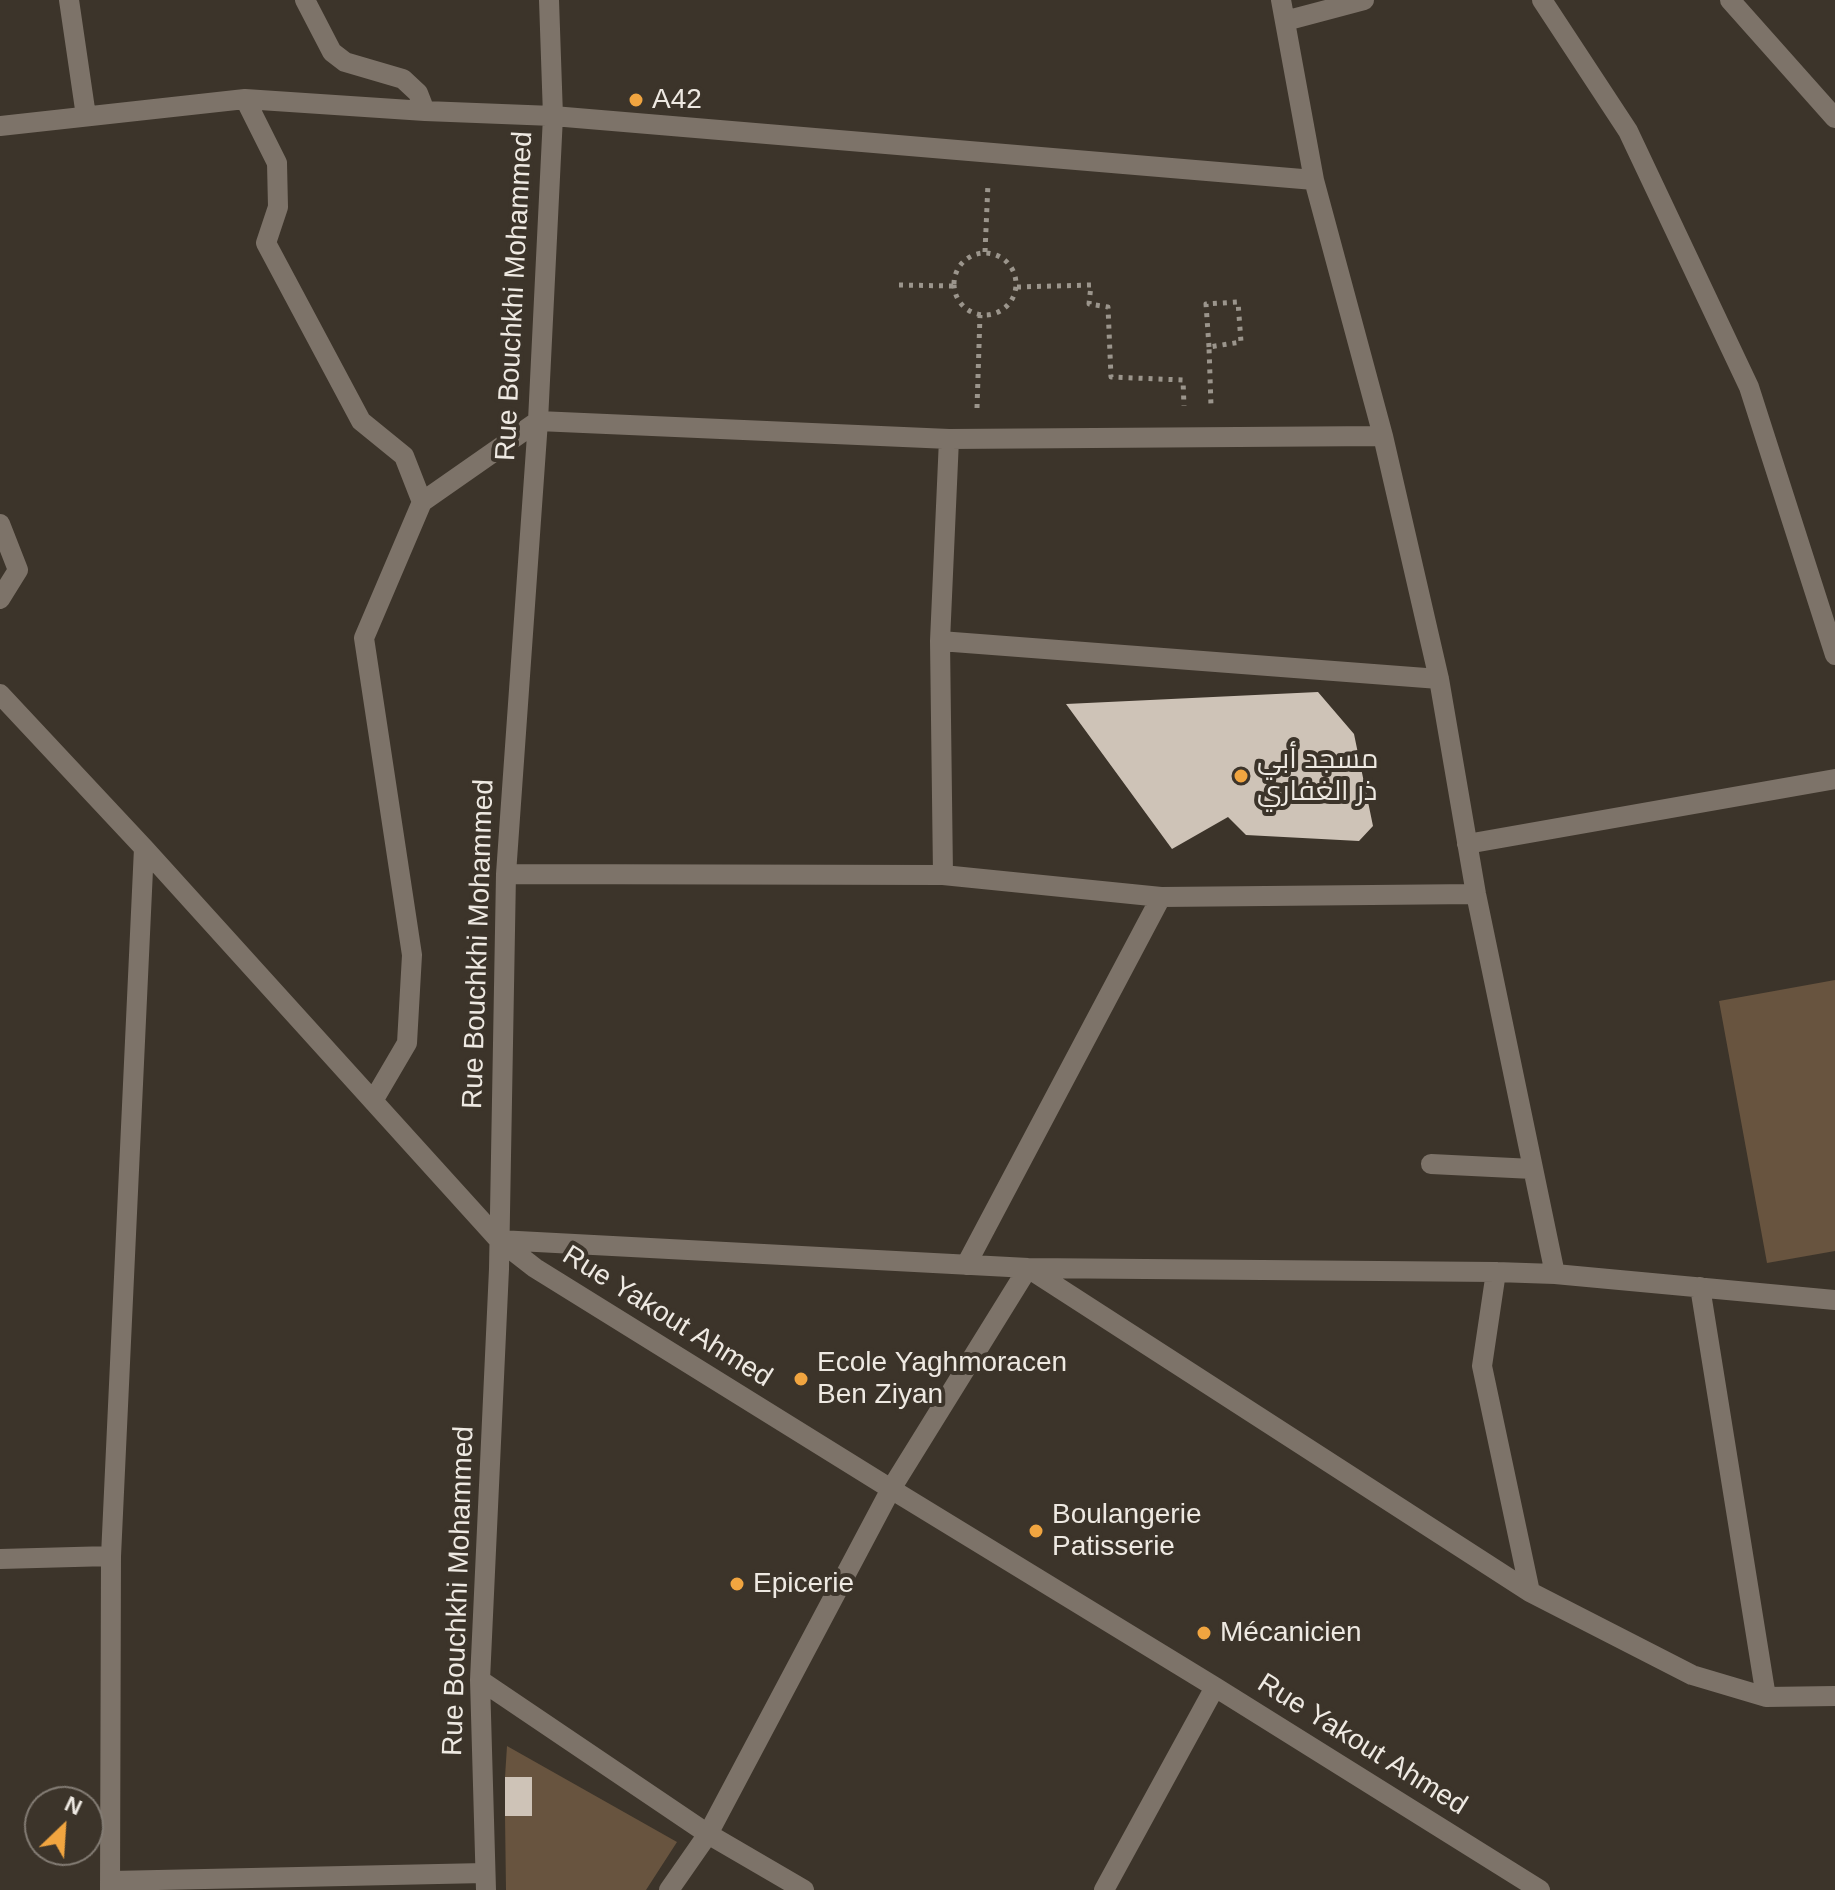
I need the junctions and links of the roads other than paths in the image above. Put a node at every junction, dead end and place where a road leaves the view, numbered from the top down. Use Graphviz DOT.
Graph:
graph roads {
  1 [pos="69,0"];
  2 [pos="305,0"];
  3 [pos="549,0"];
  4 [pos="1281,0"];
  5 [pos="1364,0"];
  6 [pos="1542,0"];
  7 [pos="1730,0"];
  8 [pos="1285,21"];
  9 [pos="245,99"];
  10 [pos="425,111"];
  11 [pos="86,116"];
  12 [pos="553,116"];
  13 [pos="1835,118"];
  14 [pos="0,126"];
  15 [pos="1314,180"];
  16 [pos="538,421"];
  17 [pos="1383,436"];
  18 [pos="949,439"];
  19 [pos="422,502"];
  20 [pos="0,524"];
  21 [pos="0,599"];
  22 [pos="940,641"];
  23 [pos="1835,655"];
  24 [pos="1439,679"];
  25 [pos="0,694"];
  26 [pos="1835,779"];
  27 [pos="1467,844"];
  28 [pos="144,848"];
  29 [pos="506,874"];
  30 [pos="943,875"];
  31 [pos="1476,894"];
  32 [pos="1161,897"];
  33 [pos="373,1101"];
  34 [pos="1431,1164"];
  35 [pos="1533,1169"];
  36 [pos="499,1240"];
  37 [pos="966,1265"];
  38 [pos="1028,1268"];
  39 [pos="1496,1272"];
  40 [pos="1555,1274"];
  41 [pos="1700,1287"];
  42 [pos="1835,1300"];
  43 [pos="891,1489"];
  44 [pos="111,1556"];
  45 [pos="0,1559"];
  46 [pos="1530,1592"];
  47 [pos="480,1680"];
  48 [pos="1215,1687"];
  49 [pos="1835,1696"];
  50 [pos="1766,1697"];
  51 [pos="708,1834"];
  52 [pos="486,1881"];
  53 [pos="110,1885"];
  54 [pos="669,1890"];
  55 [pos="804,1890"];
  56 [pos="1104,1890"];
  57 [pos="1540,1890"];
  1 -- 11 [label="street"];
  2 -- 10 [label="street"];
  3 -- 12 [label="street, Rue Bouchkhi Mohammed"];
  4 -- 8 [label="street"];
  5 -- 8 [label="street"];
  6 -- 23 [label="street"];
  7 -- 13 [label="street"];
  8 -- 15 [label="street"];
  9 -- 10 [label="street"];
  9 -- 11 [label="street"];
  9 -- 19 [label="street"];
  10 -- 12 [label="street"];
  11 -- 14 [label="street"];
  12 -- 15 [label="street"];
  12 -- 16 [label="street, Rue Bouchkhi Mohammed"];
  15 -- 17 [label="street"];
  16 -- 18 [label="street"];
  16 -- 19 [label="street"];
  16 -- 29 [label="street, Rue Bouchkhi Mohammed"];
  17 -- 18 [label="street"];
  17 -- 24 [label="street"];
  18 -- 22 [label="street"];
  19 -- 33 [label="street"];
  20 -- 21 [label="street"];
  22 -- 24 [label="street"];
  22 -- 30 [label="street"];
  24 -- 27 [label="street"];
  25 -- 28 [label="street, Rue Yakout Ahmed"];
  26 -- 27 [label="street"];
  27 -- 31 [label="street"];
  28 -- 33 [label="street, Rue Yakout Ahmed"];
  28 -- 44 [label="street"];
  29 -- 30 [label="street"];
  29 -- 36 [label="street, Rue Bouchkhi Mohammed"];
  30 -- 32 [label="street"];
  31 -- 32 [label="street"];
  31 -- 35 [label="street"];
  32 -- 37 [label="street"];
  33 -- 36 [label="street, Rue Yakout Ahmed"];
  34 -- 35 [label="street"];
  35 -- 40 [label="street"];
  36 -- 37 [label="street"];
  36 -- 43 [label="street, Rue Yakout Ahmed"];
  36 -- 47 [label="street, Rue Bouchkhi Mohammed"];
  37 -- 38 [label="street"];
  38 -- 39 [label="street"];
  38 -- 43 [label="street"];
  38 -- 46 [label="street"];
  39 -- 40 [label="street"];
  39 -- 46 [label="street"];
  40 -- 41 [label="street"];
  41 -- 42 [label="street"];
  41 -- 50 [label="street"];
  43 -- 48 [label="street, Rue Yakout Ahmed"];
  43 -- 51 [label="street"];
  44 -- 45 [label="street"];
  44 -- 53 [label="street"];
  46 -- 50 [label="street"];
  47 -- 51 [label="street"];
  47 -- 52 [label="street, Rue Bouchkhi Mohammed"];
  48 -- 56 [label="street"];
  48 -- 57 [label="street, Rue Yakout Ahmed"];
  49 -- 50 [label="street"];
  51 -- 54 [label="street"];
  51 -- 55 [label="street"];
  52 -- 53 [label="street"];
}
